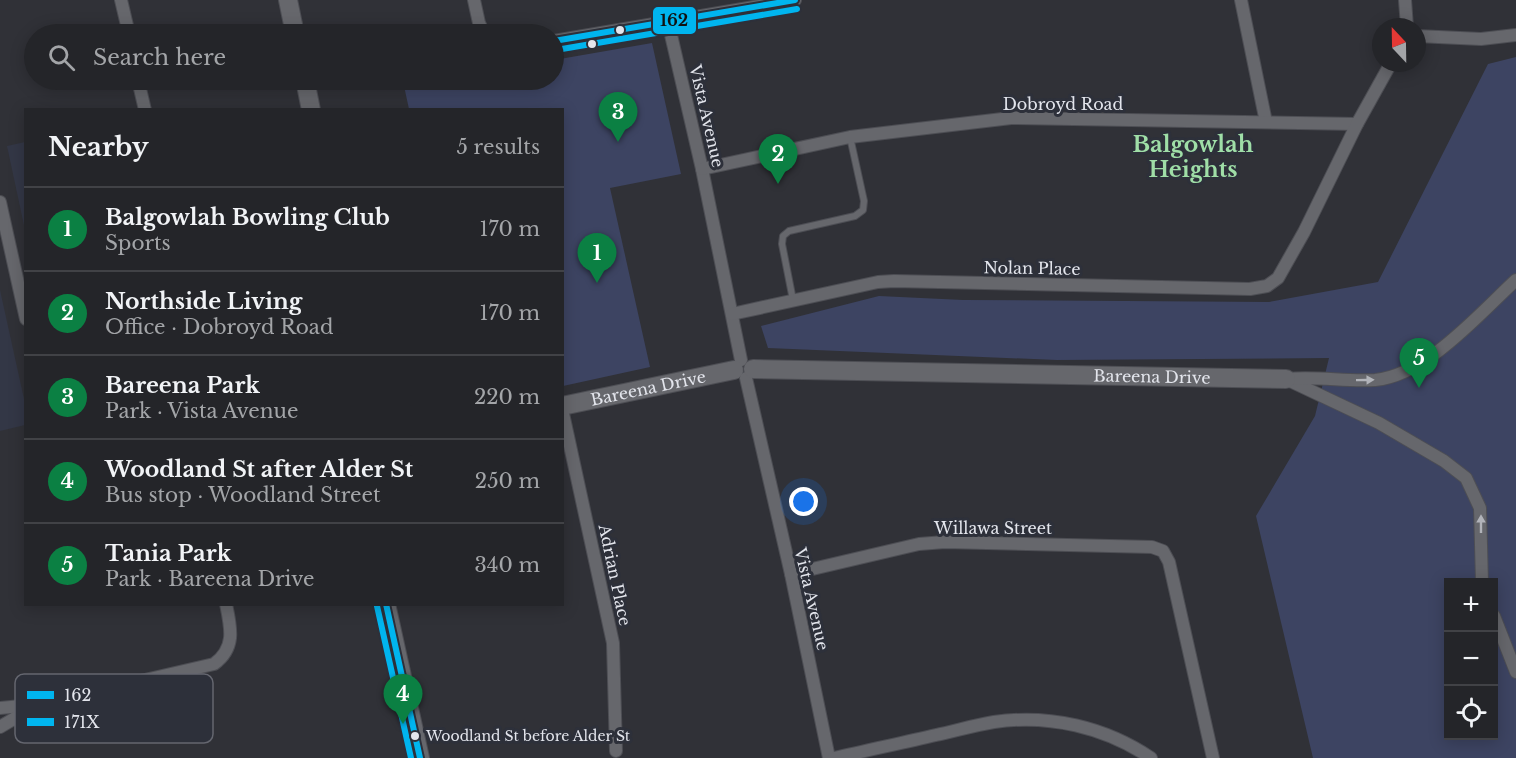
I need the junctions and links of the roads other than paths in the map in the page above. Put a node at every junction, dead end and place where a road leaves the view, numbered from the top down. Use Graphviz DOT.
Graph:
graph roads {
  1 [pos="121,0"];
  2 [pos="288,0"];
  3 [pos="474,0"];
  4 [pos="795,0"];
  5 [pos="1242,0"];
  6 [pos="1406,0"];
  7 [pos="1407,18"];
  8 [pos="668,21"];
  9 [pos="127,24"];
  10 [pos="293,24"];
  11 [pos="479,24"];
  12 [pos="1516,35"];
  13 [pos="1426,36"];
  14 [pos="564,39"];
  15 [pos="1385,72"];
  16 [pos="140,90"];
  17 [pos="307,90"];
  18 [pos="145,108"];
  19 [pos="311,108"];
  20 [pos="1266,122"];
  21 [pos="1357,124"];
  22 [pos="850,137"];
  23 [pos="702,168"];
  24 [pos="0,202"];
  25 [pos="1516,280"];
  26 [pos="793,300"];
  27 [pos="24,310"];
  28 [pos="732,314"];
  29 [pos="744,369"];
  30 [pos="1286,379"];
  31 [pos="1338,379"];
  32 [pos="1335,401"];
  33 [pos="564,407"];
  34 [pos="564,416"];
  35 [pos="790,574"];
  36 [pos="1482,578"];
  37 [pos="226,606"];
  38 [pos="386,606"];
  39 [pos="1498,626"];
  40 [pos="1516,672"];
  41 [pos="171,674"];
  42 [pos="15,707"];
  43 [pos="0,708"];
  44 [pos="15,718"];
  45 [pos="0,727"];
  46 [pos="616,751"];
  47 [pos="420,758"];
  48 [pos="831,758"];
  49 [pos="1151,758"];
  50 [pos="1213,758"];
  1 -- 9 [label="street"];
  2 -- 10 [label="street"];
  3 -- 11 [label="street"];
  4 -- 8 [label="street"];
  5 -- 20 [label="street"];
  6 -- 7 [label="street"];
  8 -- 14 [label="street"];
  8 -- 23 [label="street, Vista Avenue"];
  12 -- 13 [label="street"];
  15 -- 21 [label="street, Nolan Place"];
  16 -- 18 [label="street"];
  17 -- 19 [label="street"];
  20 -- 21 [label="street, Dobroyd Road"];
  20 -- 22 [label="street, Dobroyd Road"];
  21 -- 26 [label="street, Nolan Place"];
  22 -- 23 [label="street, Dobroyd Road"];
  22 -- 26 [label="lane"];
  23 -- 28 [label="street, Vista Avenue"];
  24 -- 27 [label="street"];
  31 -- 25 [label="street, Bareena Drive, one-way"];
  26 -- 28 [label="street, Nolan Place"];
  28 -- 29 [label="street, Vista Avenue"];
  29 -- 30 [label="street, Bareena Drive"];
  29 -- 33 [label="street, Bareena Drive"];
  29 -- 35 [label="street, Vista Avenue"];
  30 -- 31 [label="street, Bareena Drive"];
  30 -- 32 [label="street"];
  31 -- 32 [label="street"];
  36 -- 32 [label="street, one-way"];
  34 -- 46 [label="street, Adrian Place"];
  35 -- 48 [label="street, Vista Avenue"];
  35 -- 50 [label="street, Willawa Street"];
  37 -- 41 [label="street"];
  38 -- 47 [label="street"];
  39 -- 40 [label="street"];
  42 -- 43 [label="street"];
  44 -- 45 [label="street"];
  48 -- 49 [label="street"];
}
